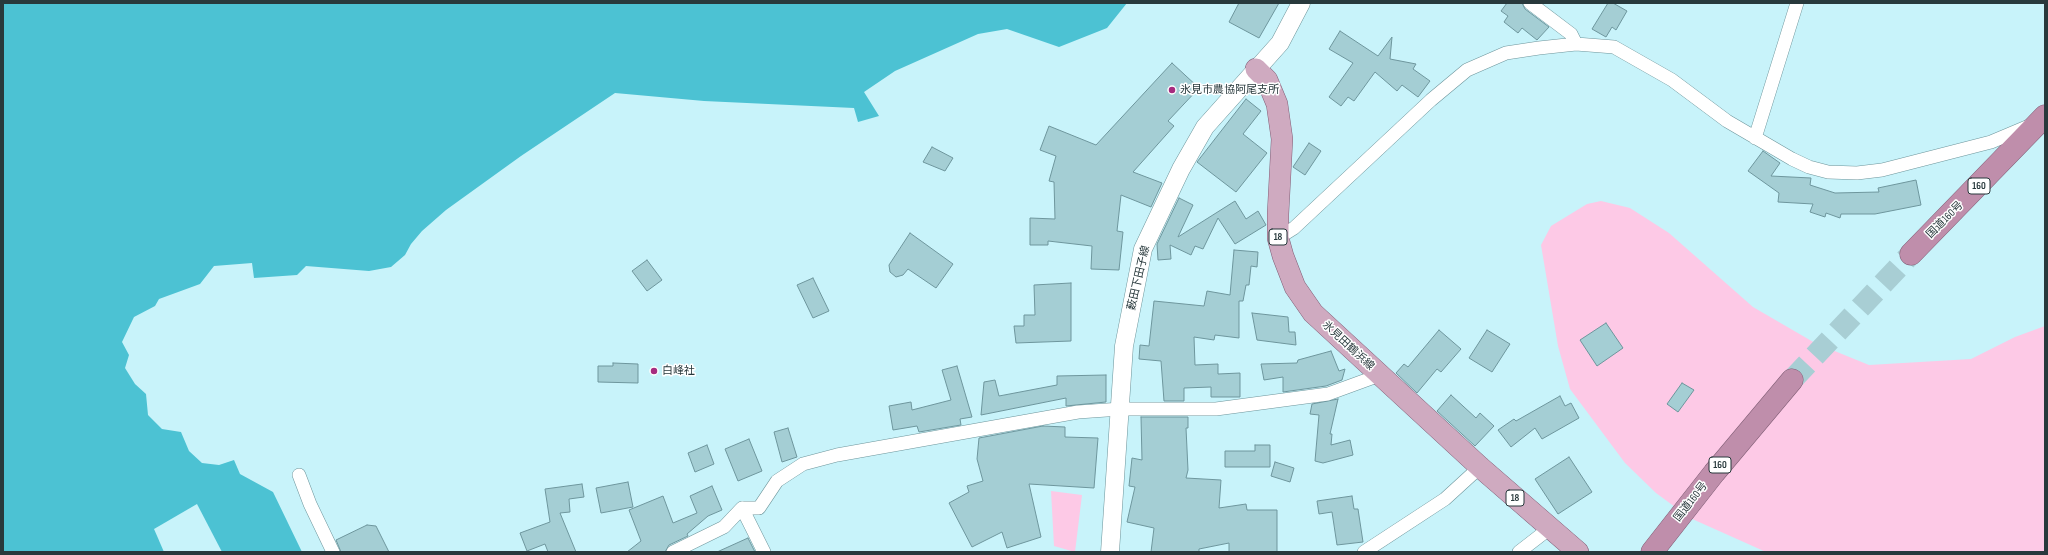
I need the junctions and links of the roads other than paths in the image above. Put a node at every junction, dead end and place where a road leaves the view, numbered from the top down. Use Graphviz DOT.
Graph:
graph roads {
  1 [pos="1301,3"];
  2 [pos="1530,3"];
  3 [pos="1797,3"];
  4 [pos="1576,44"];
  5 [pos="1256,69"];
  6 [pos="2043,119"];
  7 [pos="1755,138"];
  8 [pos="1278,238"];
  9 [pos="1911,254"];
  10 [pos="1380,375"];
  11 [pos="1792,380"];
  12 [pos="1121,409"];
  13 [pos="1480,467"];
  14 [pos="300,475"];
  15 [pos="742,508"];
  16 [pos="1550,528"];
  17 [pos="333,552"];
  18 [pos="672,552"];
  19 [pos="764,552"];
  20 [pos="1110,552"];
  21 [pos="1364,552"];
  22 [pos="1519,552"];
  23 [pos="1578,552"];
  24 [pos="1652,552"];
  1 -- 5 [label="main road, 薮田下田子線"];
  2 -- 4 [label="street"];
  3 -- 7 [label="street"];
  4 -- 7 [label="street"];
  4 -- 8 [label="street"];
  5 -- 8 [label="main road, 氷見田鶴浜線 / 18"];
  5 -- 12 [label="main road, 薮田下田子線"];
  6 -- 7 [label="street"];
  6 -- 9 [label="highway, 国道160号 / 160"];
  8 -- 10 [label="main road, 氷見田鶴浜線 / 18"];
  10 -- 12 [label="street"];
  10 -- 13 [label="main road, 氷見田鶴浜線 / 18"];
  11 -- 24 [label="highway, 国道160号 / 160"];
  12 -- 15 [label="street"];
  12 -- 20 [label="main road, 薮田下田子線"];
  13 -- 16 [label="main road, 氷見田鶴浜線 / 18"];
  13 -- 21 [label="street"];
  14 -- 17 [label="street"];
  15 -- 18 [label="street"];
  15 -- 19 [label="street"];
  16 -- 22 [label="street"];
  16 -- 23 [label="main road, 氷見田鶴浜線 / 18"];
}
